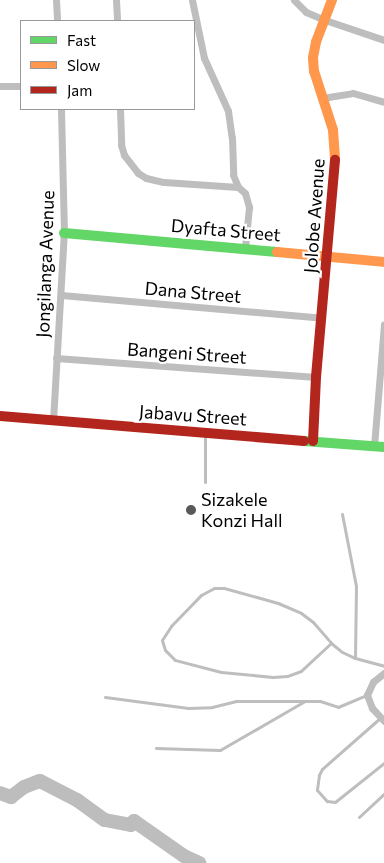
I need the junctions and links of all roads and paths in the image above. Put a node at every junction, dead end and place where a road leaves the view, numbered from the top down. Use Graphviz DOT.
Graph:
graph roads {
  1 [pos="56,0"];
  2 [pos="116,0"];
  3 [pos="192,0"];
  4 [pos="294,0"];
  5 [pos="332,0"];
  6 [pos="57,20"];
  7 [pos="117,20"];
  8 [pos="325,20"];
  9 [pos="384,40"];
  10 [pos="0,86"];
  11 [pos="20,86"];
  12 [pos="322,98"];
  13 [pos="384,102"];
  14 [pos="61,110"];
  15 [pos="120,110"];
  16 [pos="238,187"];
  17 [pos="64,234"];
  18 [pos="245,248"];
  19 [pos="328,256"];
  20 [pos="384,262"];
  21 [pos="61,295"];
  22 [pos="322,318"];
  23 [pos="384,324"];
  24 [pos="56,358"];
  25 [pos="316,377"];
  26 [pos="0,416"];
  27 [pos="53,420"];
  28 [pos="204,432"];
  29 [pos="313,441"];
  30 [pos="379,446"];
  31 [pos="205,482"];
  32 [pos="342,514"];
  33 [pos="331,643"];
  34 [pos="356,658"];
  35 [pos="384,666"];
  36 [pos="384,673"];
  37 [pos="367,695"];
  38 [pos="105,697"];
  39 [pos="306,701"];
  40 [pos="382,719"];
  41 [pos="156,748"];
  42 [pos="384,763"];
  43 [pos="384,794"];
  44 [pos="359,817"];
  1 -- 6 [label="street"];
  2 -- 7 [label="street"];
  3 -- 16 [label="street"];
  4 -- 8 [label="street"];
  5 -- 8 [label="street, Jolobe Avenue"];
  8 -- 9 [label="street"];
  8 -- 12 [label="street, Jolobe Avenue"];
  10 -- 11 [label="street"];
  12 -- 13 [label="street"];
  12 -- 19 [label="street, Jolobe Avenue"];
  14 -- 17 [label="street, Jongilanga Avenue"];
  15 -- 16 [label="street"];
  16 -- 18 [label="street"];
  17 -- 18 [label="street, Dyafta Street"];
  17 -- 21 [label="street, Jongilanga Avenue"];
  18 -- 19 [label="street, Dyafta Street"];
  19 -- 20 [label="street, Dyafta Street"];
  19 -- 22 [label="street, Jolobe Avenue"];
  21 -- 22 [label="street, Dana Street"];
  21 -- 24 [label="street, Jongilanga Avenue"];
  22 -- 25 [label="street, Jolobe Avenue"];
  23 -- 30 [label="street"];
  24 -- 25 [label="street, Bangeni Street"];
  24 -- 27 [label="street, Jongilanga Avenue"];
  25 -- 29 [label="street, Jolobe Avenue"];
  26 -- 27 [label="street, Jabavu Street"];
  27 -- 28 [label="street, Jabavu Street"];
  28 -- 29 [label="street, Jabavu Street"];
  28 -- 31 [label="lane"];
  29 -- 30 [label="street, Jabavu Street"];
  32 -- 34 [label="lane"];
  33 -- 33 [label="lane"];
  33 -- 34 [label="lane"];
  34 -- 35 [label="lane"];
  36 -- 37 [label="street"];
  37 -- 39 [label="lane"];
  37 -- 40 [label="street"];
  38 -- 39 [label="lane"];
  39 -- 41 [label="lane"];
  40 -- 42 [label="lane"];
  43 -- 44 [label="lane"];
}
